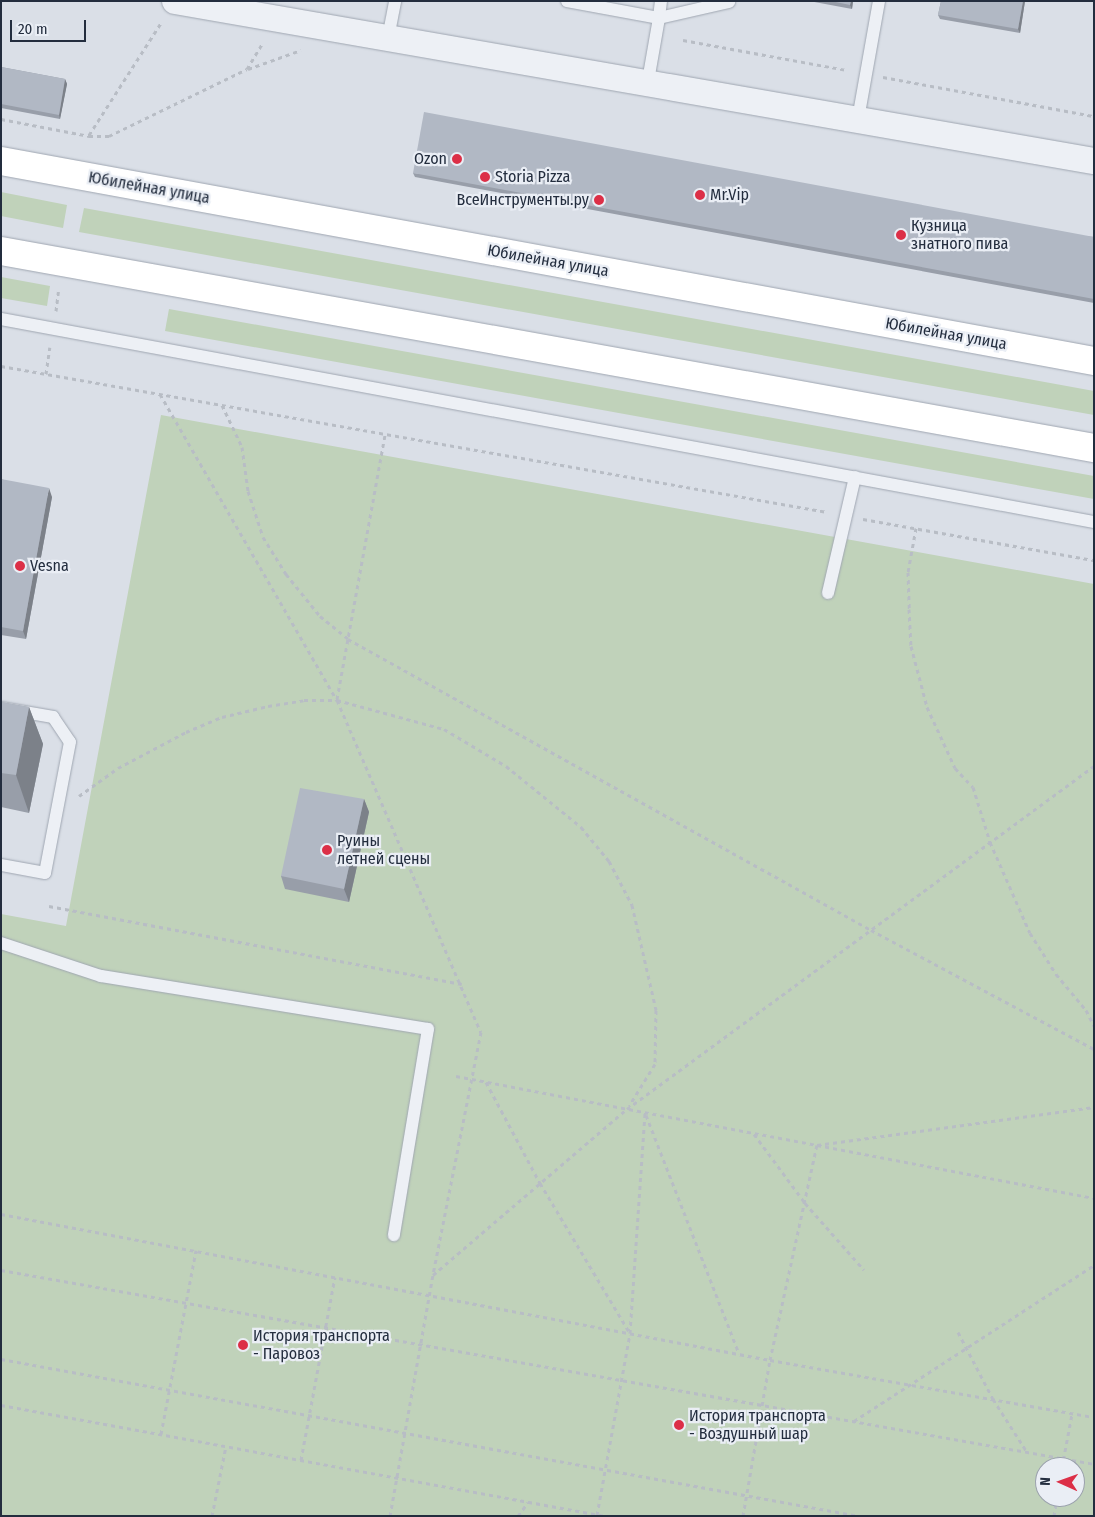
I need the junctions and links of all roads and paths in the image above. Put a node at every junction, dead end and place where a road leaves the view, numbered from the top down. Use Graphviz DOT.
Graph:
graph roads {
  1 [pos="175,1"];
  2 [pos="395,1"];
  3 [pos="567,1"];
  4 [pos="661,1"];
  5 [pos="879,1"];
  6 [pos="728,2"];
  7 [pos="659,18"];
  8 [pos="277,19"];
  9 [pos="388,38"];
  10 [pos="682,40"];
  11 [pos="866,74"];
  12 [pos="648,81"];
  13 [pos="1094,116"];
  14 [pos="858,119"];
  15 [pos="1,120"];
  16 [pos="89,136"];
  17 [pos="1094,161"];
  18 [pos="1,162"];
  19 [pos="1,251"];
  20 [pos="1,319"];
  21 [pos="1094,361"];
  22 [pos="1,366"];
  23 [pos="160,394"];
  24 [pos="222,405"];
  25 [pos="385,434"];
  26 [pos="1094,448"];
  27 [pos="855,477"];
  28 [pos="846,516"];
  29 [pos="1094,522"];
  30 [pos="916,528"];
  31 [pos="1094,560"];
  32 [pos="828,593"];
  33 [pos="348,639"];
  34 [pos="337,700"];
  35 [pos="1,708"];
  36 [pos="1094,766"];
  37 [pos="57,810"];
  38 [pos="990,842"];
  39 [pos="1,865"];
  40 [pos="49,906"];
  41 [pos="871,930"];
  42 [pos="1,943"];
  43 [pos="463,984"];
  44 [pos="1094,1026"];
  45 [pos="1094,1049"];
  46 [pos="456,1076"];
  47 [pos="472,1080"];
  48 [pos="486,1082"];
  49 [pos="1094,1107"];
  50 [pos="627,1109"];
  51 [pos="645,1112"];
  52 [pos="754,1133"];
  53 [pos="817,1145"];
  54 [pos="540,1183"];
  55 [pos="1094,1198"];
  56 [pos="805,1203"];
  57 [pos="1,1214"];
  58 [pos="394,1235"];
  59 [pos="196,1250"];
  60 [pos="1094,1265"];
  61 [pos="1,1270"];
  62 [pos="864,1270"];
  63 [pos="433,1275"];
  64 [pos="335,1277"];
  65 [pos="429,1295"];
  66 [pos="186,1303"];
  67 [pos="326,1328"];
  68 [pos="958,1332"];
  69 [pos="630,1333"];
  70 [pos="420,1346"];
  71 [pos="968,1347"];
  72 [pos="740,1354"];
  73 [pos="1,1359"];
  74 [pos="770,1360"];
  75 [pos="622,1380"];
  76 [pos="909,1385"];
  77 [pos="170,1390"];
  78 [pos="993,1399"];
  79 [pos="1,1405"];
  80 [pos="762,1405"];
  81 [pos="1072,1413"];
  82 [pos="309,1415"];
  83 [pos="1094,1417"];
  84 [pos="853,1422"];
  85 [pos="162,1434"];
  86 [pos="404,1434"];
  87 [pos="226,1446"];
  88 [pos="1028,1452"];
  89 [pos="1053,1457"];
  90 [pos="1063,1457"];
  91 [pos="301,1460"];
  92 [pos="606,1470"];
  93 [pos="399,1479"];
  94 [pos="747,1495"];
  95 [pos="528,1502"];
  96 [pos="598,1515"];
  97 [pos="212,1516"];
  98 [pos="390,1516"];
  99 [pos="518,1516"];
  100 [pos="605,1516"];
  101 [pos="743,1516"];
  102 [pos="859,1516"];
  1 -- 8 [label="street"];
  1 -- 16 [label="path"];
  2 -- 9 [label="lane"];
  3 -- 7 [label="lane"];
  4 -- 7 [label="lane"];
  5 -- 11 [label="lane"];
  6 -- 7 [label="lane"];
  7 -- 12 [label="lane"];
  8 -- 9 [label="street"];
  8 -- 16 [label="path"];
  9 -- 12 [label="street"];
  10 -- 11 [label="path"];
  11 -- 13 [label="path"];
  11 -- 14 [label="lane"];
  12 -- 14 [label="street"];
  14 -- 17 [label="street"];
  15 -- 16 [label="path"];
  18 -- 21 [label="main road, Юбилейная улица"];
  19 -- 26 [label="main road"];
  20 -- 27 [label="lane"];
  22 -- 23 [label="path"];
  23 -- 24 [label="path"];
  23 -- 34 [label="path"];
  24 -- 25 [label="path"];
  24 -- 33 [label="path"];
  25 -- 28 [label="path"];
  25 -- 33 [label="path"];
  27 -- 28 [label="lane"];
  27 -- 29 [label="lane"];
  28 -- 30 [label="path"];
  28 -- 32 [label="lane"];
  30 -- 31 [label="path"];
  30 -- 38 [label="path"];
  33 -- 34 [label="path"];
  33 -- 41 [label="path"];
  34 -- 37 [label="path"];
  34 -- 43 [label="path"];
  34 -- 50 [label="path"];
  35 -- 37 [label="lane"];
  36 -- 38 [label="path"];
  37 -- 39 [label="lane"];
  38 -- 41 [label="path"];
  38 -- 44 [label="path"];
  40 -- 43 [label="path"];
  41 -- 45 [label="path"];
  41 -- 50 [label="path"];
  42 -- 58 [label="lane"];
  43 -- 47 [label="path"];
  46 -- 47 [label="path"];
  47 -- 48 [label="path"];
  47 -- 63 [label="path"];
  48 -- 50 [label="path"];
  48 -- 54 [label="path"];
  49 -- 53 [label="path"];
  50 -- 51 [label="path"];
  50 -- 54 [label="path"];
  51 -- 52 [label="path"];
  51 -- 69 [label="path"];
  51 -- 72 [label="path"];
  52 -- 53 [label="path"];
  52 -- 56 [label="path"];
  53 -- 55 [label="path"];
  53 -- 56 [label="path"];
  54 -- 63 [label="path"];
  54 -- 69 [label="path"];
  56 -- 62 [label="path"];
  56 -- 74 [label="path"];
  57 -- 59 [label="path"];
  59 -- 64 [label="path"];
  59 -- 66 [label="path"];
  60 -- 71 [label="path"];
  61 -- 66 [label="path"];
  63 -- 65 [label="path"];
  64 -- 65 [label="path"];
  64 -- 67 [label="path"];
  65 -- 69 [label="path"];
  65 -- 70 [label="path"];
  66 -- 67 [label="path"];
  66 -- 77 [label="path"];
  67 -- 70 [label="path"];
  67 -- 82 [label="path"];
  68 -- 71 [label="path"];
  69 -- 72 [label="path"];
  69 -- 75 [label="path"];
  70 -- 75 [label="path"];
  70 -- 86 [label="path"];
  71 -- 76 [label="path"];
  71 -- 78 [label="path"];
  72 -- 74 [label="path"];
  73 -- 77 [label="path"];
  74 -- 76 [label="path"];
  74 -- 80 [label="path"];
  75 -- 80 [label="path"];
  75 -- 92 [label="path"];
  76 -- 78 [label="path"];
  76 -- 84 [label="path"];
  77 -- 82 [label="path"];
  77 -- 85 [label="path"];
  78 -- 81 [label="path"];
  78 -- 88 [label="path"];
  79 -- 85 [label="path"];
  80 -- 84 [label="path"];
  80 -- 94 [label="path"];
  81 -- 83 [label="path"];
  81 -- 90 [label="path"];
  82 -- 86 [label="path"];
  82 -- 91 [label="path"];
  84 -- 88 [label="path"];
  85 -- 87 [label="path"];
  86 -- 92 [label="path"];
  86 -- 93 [label="path"];
  87 -- 91 [label="path"];
  87 -- 97 [label="path"];
  88 -- 89 [label="path"];
  91 -- 93 [label="path"];
  92 -- 94 [label="path"];
  92 -- 96 [label="path"];
  93 -- 95 [label="path"];
  93 -- 98 [label="path"];
  94 -- 101 [label="path"];
  94 -- 102 [label="path"];
  95 -- 96 [label="path"];
  95 -- 99 [label="path"];
  96 -- 100 [label="path"];
}
